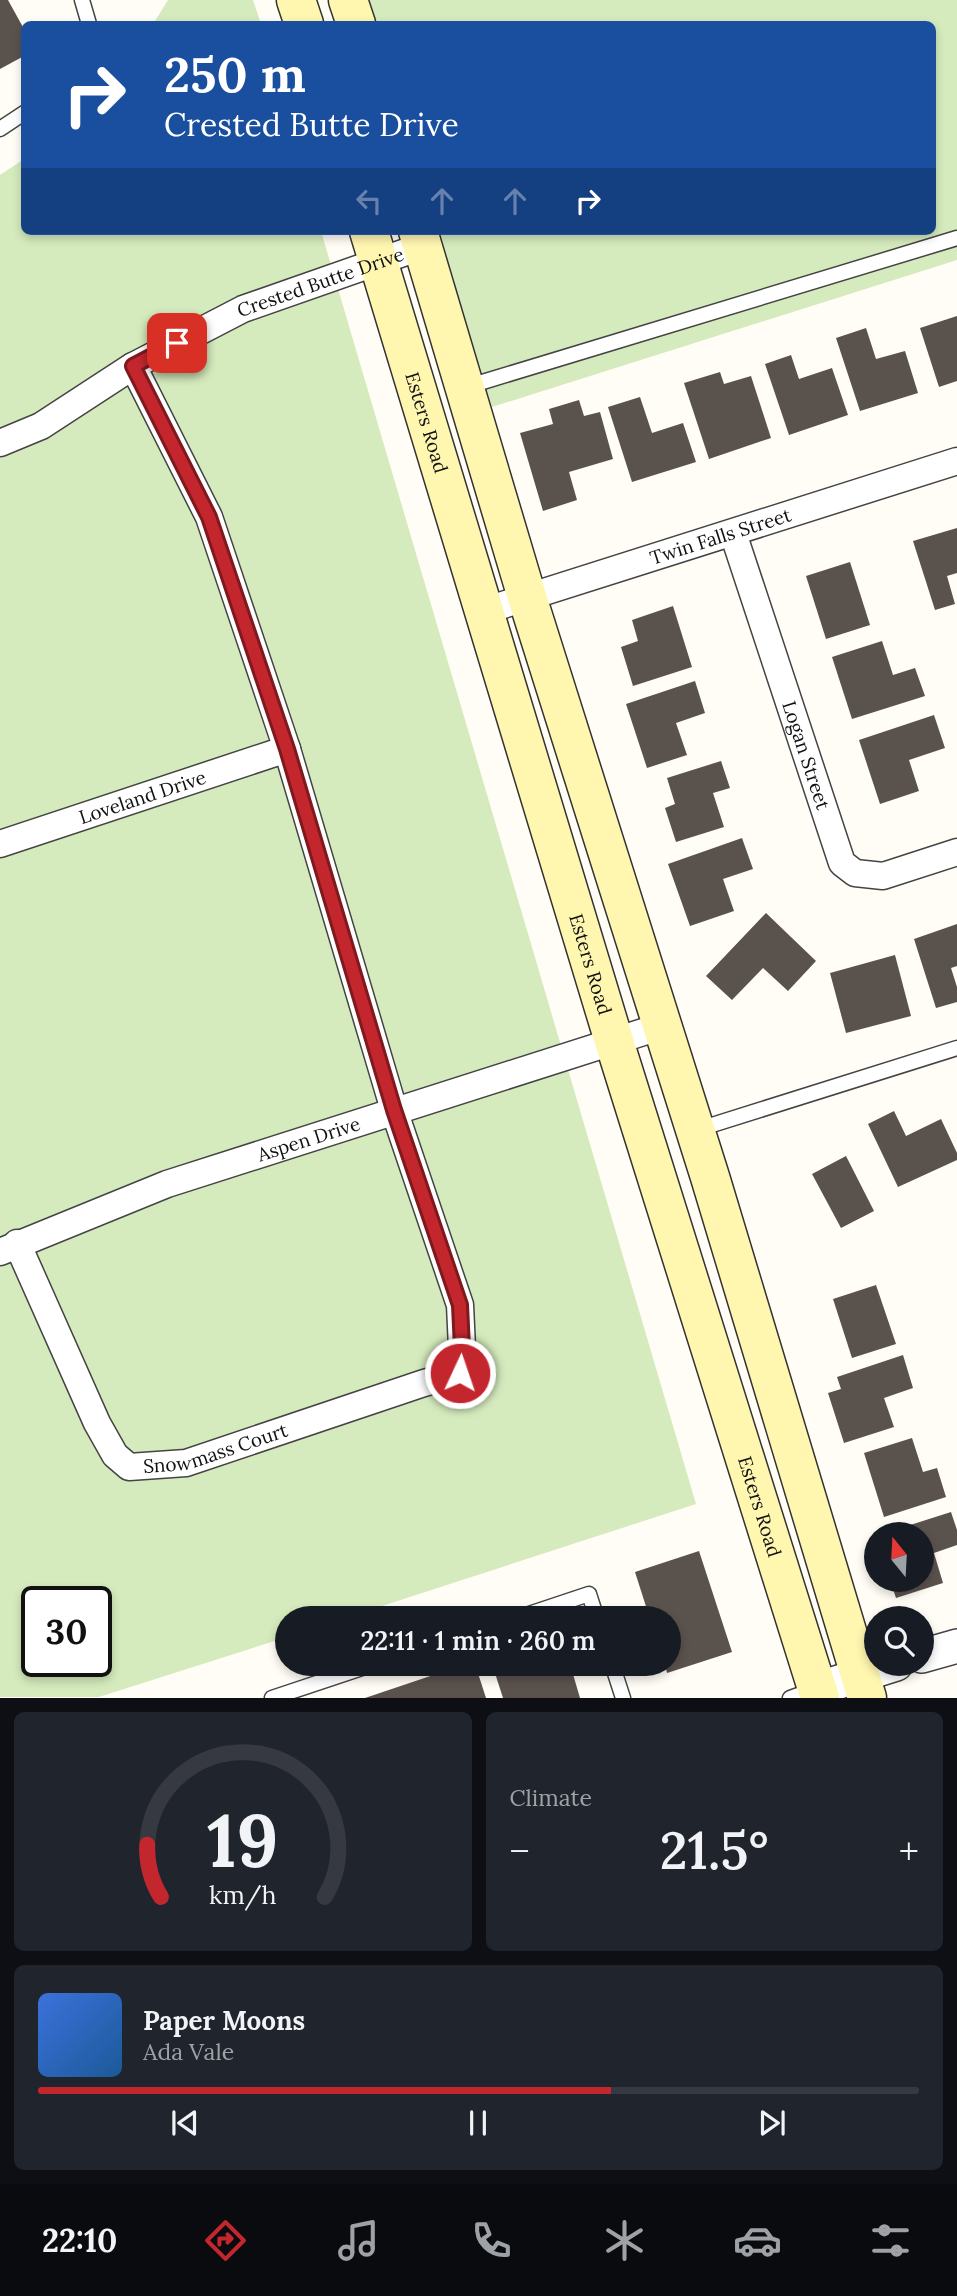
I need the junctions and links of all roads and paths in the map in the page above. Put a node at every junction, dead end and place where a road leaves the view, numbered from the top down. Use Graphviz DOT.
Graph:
graph roads {
  1 [pos="82,0"];
  2 [pos="296,0"];
  3 [pos="348,0"];
  4 [pos="88,21"];
  5 [pos="303,21"];
  6 [pos="355,21"];
  7 [pos="21,115"];
  8 [pos="0,129"];
  9 [pos="421,238"];
  10 [pos="957,238"];
  11 [pos="374,246"];
  12 [pos="133,366"];
  13 [pos="464,388"];
  14 [pos="0,443"];
  15 [pos="957,461"];
  16 [pos="733,533"];
  17 [pos="527,597"];
  18 [pos="484,611"];
  19 [pos="287,749"];
  20 [pos="0,844"];
  21 [pos="957,852"];
  22 [pos="662,1026"];
  23 [pos="614,1041"];
  24 [pos="957,1048"];
  25 [pos="394,1110"];
  26 [pos="695,1131"];
  27 [pos="8,1247"];
  28 [pos="553,1606"];
  29 [pos="593,1606"];
  30 [pos="957,1646"];
  31 [pos="934,1653"];
  32 [pos="338,1676"];
  33 [pos="616,1676"];
  34 [pos="879,1676"];
  35 [pos="864,1686"];
  36 [pos="809,1695"];
  37 [pos="272,1698"];
  38 [pos="623,1698"];
  1 -- 4 [label="lane"];
  2 -- 5 [label="main road"];
  3 -- 6 [label="main road"];
  7 -- 8 [label="lane"];
  9 -- 11 [label="street, Crested Butte Drive"];
  9 -- 13 [label="main road"];
  10 -- 13 [label="lane"];
  11 -- 12 [label="street, Crested Butte Drive"];
  11 -- 18 [label="main road, Esters Road"];
  12 -- 14 [label="street, Crested Butte Drive"];
  12 -- 19 [label="street"];
  13 -- 17 [label="main road"];
  15 -- 16 [label="street, Twin Falls Street"];
  16 -- 17 [label="street, Twin Falls Street"];
  16 -- 21 [label="street, Logan Street"];
  17 -- 18 [label="street, Twin Falls Street"];
  17 -- 22 [label="main road"];
  18 -- 23 [label="main road, Esters Road"];
  19 -- 20 [label="street, Loveland Drive"];
  19 -- 25 [label="street"];
  22 -- 23 [label="street, Aspen Drive"];
  22 -- 26 [label="main road"];
  23 -- 25 [label="street, Aspen Drive"];
  23 -- 36 [label="main road, Esters Road"];
  24 -- 26 [label="lane"];
  25 -- 27 [label="street, Aspen Drive"];
  25 -- 27 [label="street, Snowmass Court"];
  26 -- 35 [label="main road"];
  28 -- 29 [label="lane"];
  30 -- 31 [label="street"];
  32 -- 37 [label="lane"];
  33 -- 38 [label="lane"];
  34 -- 35 [label="street"];
  35 -- 36 [label="street"];
}
